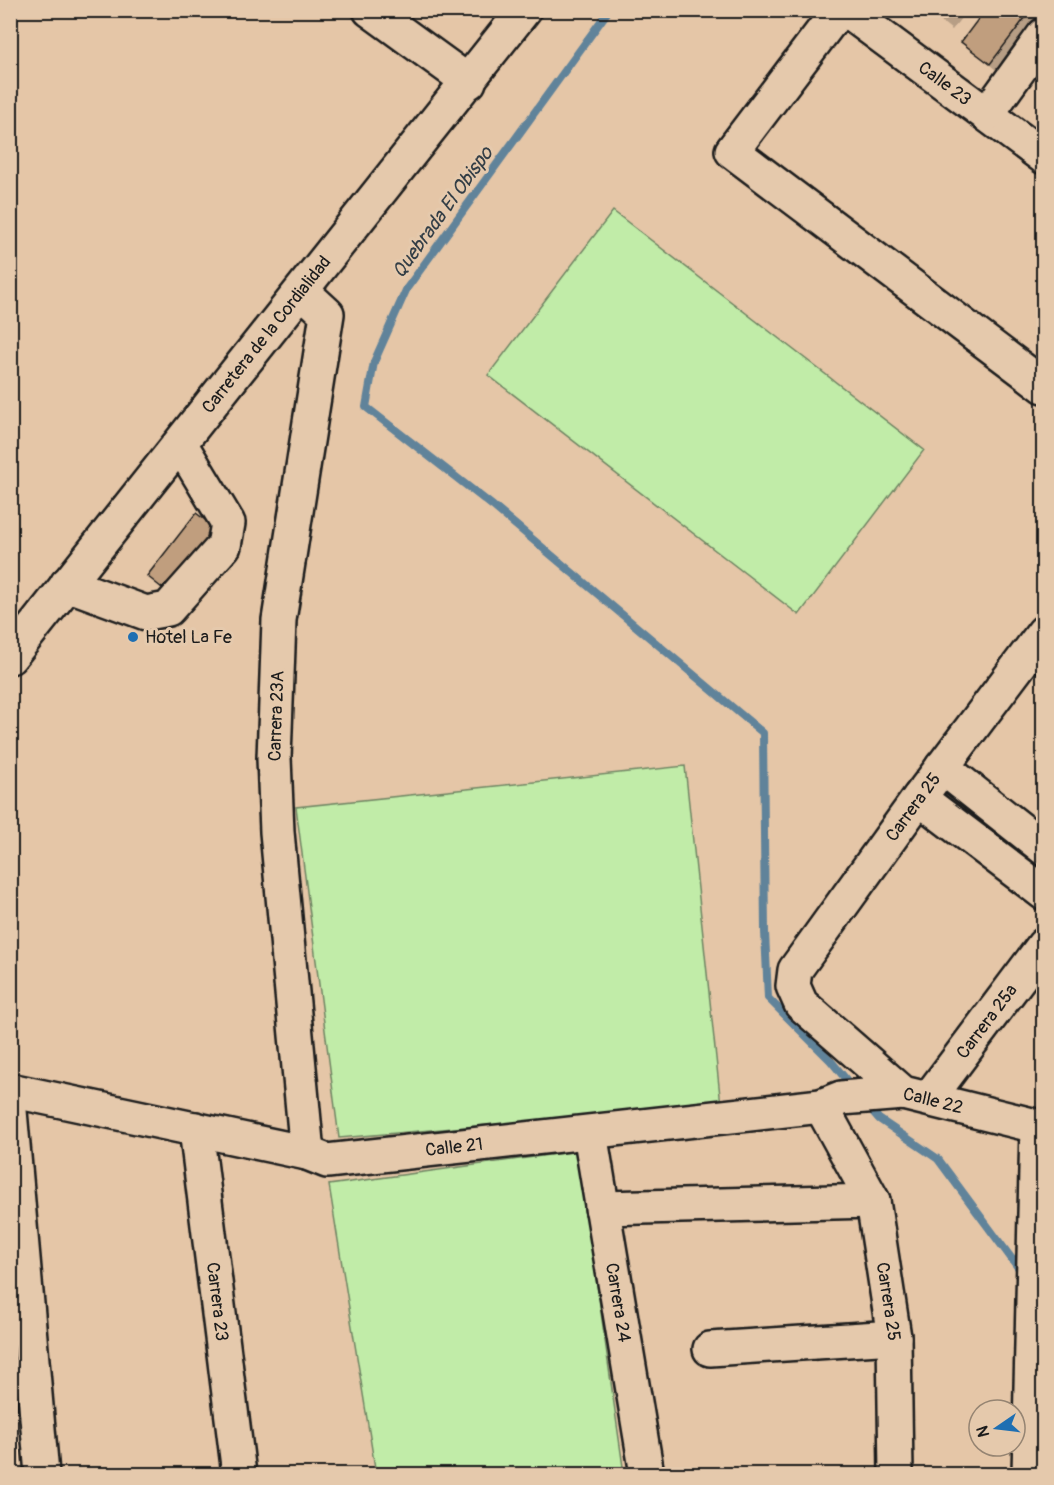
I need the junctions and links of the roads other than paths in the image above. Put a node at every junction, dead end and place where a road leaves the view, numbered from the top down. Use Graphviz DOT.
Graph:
graph roads {
  1 [pos="370,10"];
  2 [pos="524,10"];
  3 [pos="839,10"];
  4 [pos="846,10"];
  5 [pos="1044,35"];
  6 [pos="469,82"];
  7 [pos="987,114"];
  8 [pos="1044,157"];
  9 [pos="302,291"];
  10 [pos="1044,386"];
  11 [pos="181,445"];
  12 [pos="67,584"];
  13 [pos="1044,632"];
  14 [pos="10,657"];
  15 [pos="942,767"];
  16 [pos="919,798"];
  17 [pos="1044,848"];
  18 [pos="1044,893"];
  19 [pos="1044,945"];
  20 [pos="793,986"];
  21 [pos="10,1090"];
  22 [pos="902,1096"];
  23 [pos="831,1102"];
  24 [pos="10,1111"];
  25 [pos="1040,1127"];
  26 [pos="196,1129"];
  27 [pos="590,1133"];
  28 [pos="307,1153"];
  29 [pos="873,1202"];
  30 [pos="602,1208"];
  31 [pos="894,1337"];
  32 [pos="710,1349"];
  33 [pos="42,1474"];
  34 [pos="239,1474"];
  35 [pos="647,1474"];
  36 [pos="896,1474"];
  37 [pos="1029,1474"];
  1 -- 6 [label="main road"];
  2 -- 6 [label="main road, Carretera de la Cordialidad"];
  3 -- 10 [label="main road"];
  4 -- 7 [label="main road, Calle 23"];
  5 -- 7 [label="main road"];
  6 -- 9 [label="main road, Carretera de la Cordialidad"];
  7 -- 8 [label="main road, Calle 23"];
  9 -- 11 [label="main road, Carretera de la Cordialidad"];
  9 -- 28 [label="main road, Carrera 23A"];
  11 -- 12 [label="main road, Carretera de la Cordialidad"];
  11 -- 12 [label="main road"];
  12 -- 14 [label="main road, Carretera de la Cordialidad"];
  13 -- 15 [label="main road, Carrera 25"];
  15 -- 16 [label="main road, Carrera 25"];
  15 -- 17 [label="main road"];
  16 -- 18 [label="main road"];
  16 -- 20 [label="main road, Carrera 25"];
  19 -- 22 [label="main road, Carrera 25a"];
  20 -- 22 [label="main road, Calle 22"];
  21 -- 26 [label="main road, Calle 21"];
  22 -- 23 [label="main road, Calle 21"];
  22 -- 25 [label="main road, Calle 22"];
  23 -- 27 [label="main road, Calle 21"];
  23 -- 29 [label="main road, Carrera 25"];
  24 -- 33 [label="main road"];
  25 -- 37 [label="main road"];
  26 -- 28 [label="main road, Calle 21"];
  26 -- 34 [label="main road, Carrera 23"];
  27 -- 28 [label="main road, Calle 21"];
  27 -- 30 [label="main road, Carrera 24"];
  29 -- 30 [label="main road"];
  29 -- 31 [label="main road, Carrera 25"];
  30 -- 35 [label="main road, Carrera 24"];
  31 -- 32 [label="main road"];
  31 -- 36 [label="main road, Carrera 25"];
}
